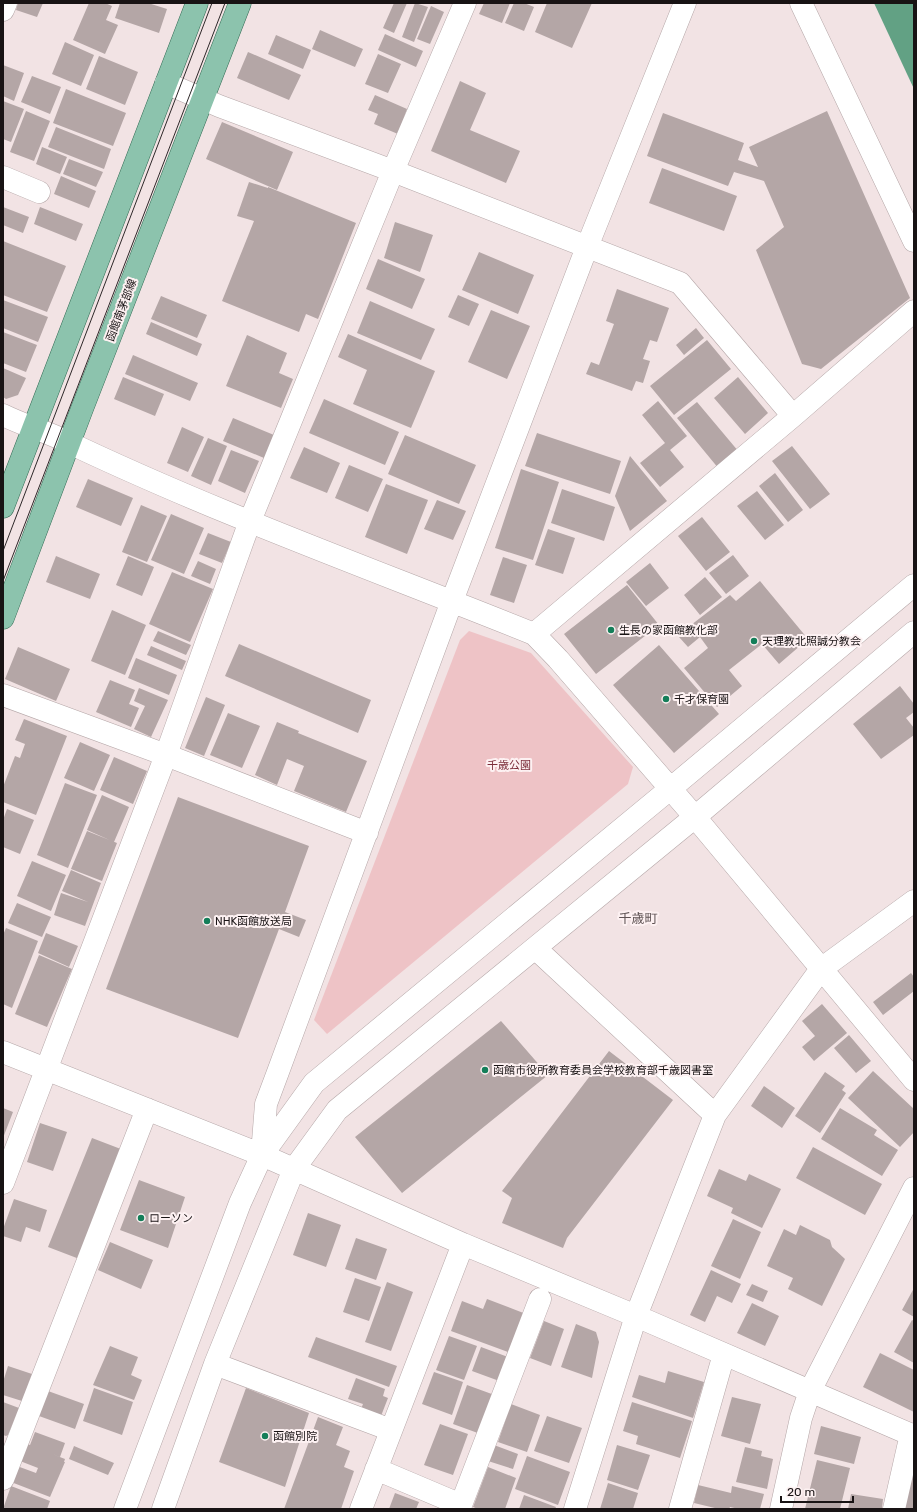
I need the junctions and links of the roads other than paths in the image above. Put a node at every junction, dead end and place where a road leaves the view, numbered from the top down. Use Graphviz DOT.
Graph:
graph roads {
  1 [pos="6,3"];
  2 [pos="197,3"];
  3 [pos="240,3"];
  4 [pos="465,3"];
  5 [pos="685,3"];
  6 [pos="801,3"];
  7 [pos="3,10"];
  8 [pos="166,83"];
  9 [pos="203,99"];
  10 [pos="393,171"];
  11 [pos="3,177"];
  12 [pos="38,192"];
  13 [pos="914,241"];
  14 [pos="587,247"];
  15 [pos="914,312"];
  16 [pos="3,415"];
  17 [pos="793,416"];
  18 [pos="33,428"];
  19 [pos="69,444"];
  20 [pos="3,507"];
  21 [pos="250,521"];
  22 [pos="914,585"];
  23 [pos="452,601"];
  24 [pos="3,618"];
  25 [pos="914,632"];
  26 [pos="534,634"];
  27 [pos="3,695"];
  28 [pos="166,755"];
  29 [pos="670,789"];
  30 [pos="695,818"];
  31 [pos="367,833"];
  32 [pos="914,901"];
  33 [pos="535,948"];
  34 [pos="821,969"];
  35 [pos="3,1052"];
  36 [pos="46,1069"];
  37 [pos="914,1080"];
  38 [pos="147,1109"];
  39 [pos="715,1115"];
  40 [pos="262,1155"];
  41 [pos="294,1170"];
  42 [pos="3,1183"];
  43 [pos="914,1188"];
  44 [pos="463,1244"];
  45 [pos="540,1299"];
  46 [pos="636,1316"];
  47 [pos="724,1354"];
  48 [pos="215,1364"];
  49 [pos="810,1391"];
  50 [pos="391,1430"];
  51 [pos="912,1435"];
  52 [pos="376,1469"];
  53 [pos="3,1479"];
  54 [pos="461,1507"];
  55 [pos="125,1509"];
  56 [pos="164,1509"];
  57 [pos="361,1509"];
  58 [pos="575,1509"];
  59 [pos="680,1509"];
  60 [pos="781,1509"];
  61 [pos="894,1509"];
  1 -- 7 [label="street"];
  2 -- 8 [label="main road"];
  3 -- 9 [label="main road, 函館南茅部線"];
  4 -- 10 [label="street"];
  5 -- 14 [label="street"];
  6 -- 13 [label="street"];
  8 -- 9 [label="street"];
  8 -- 18 [label="main road"];
  9 -- 10 [label="street"];
  9 -- 19 [label="main road, 函館南茅部線"];
  10 -- 14 [label="street"];
  10 -- 21 [label="street"];
  11 -- 12 [label="street"];
  14 -- 17 [label="street"];
  14 -- 23 [label="street"];
  15 -- 17 [label="street"];
  16 -- 18 [label="street"];
  17 -- 26 [label="street"];
  18 -- 19 [label="street"];
  18 -- 20 [label="main road"];
  19 -- 21 [label="street"];
  19 -- 24 [label="main road, 函館南茅部線"];
  21 -- 23 [label="street"];
  21 -- 28 [label="street"];
  22 -- 29 [label="street"];
  23 -- 26 [label="street"];
  23 -- 31 [label="street"];
  25 -- 30 [label="street"];
  26 -- 29 [label="street"];
  27 -- 28 [label="street"];
  28 -- 31 [label="street"];
  28 -- 36 [label="street"];
  29 -- 30 [label="street"];
  29 -- 40 [label="street"];
  30 -- 33 [label="street"];
  30 -- 34 [label="street"];
  31 -- 40 [label="street"];
  32 -- 34 [label="street"];
  33 -- 39 [label="street"];
  33 -- 41 [label="street"];
  34 -- 37 [label="street"];
  34 -- 39 [label="street"];
  35 -- 36 [label="street"];
  36 -- 38 [label="street"];
  36 -- 42 [label="street"];
  38 -- 40 [label="street"];
  38 -- 53 [label="street"];
  39 -- 46 [label="street"];
  40 -- 41 [label="street"];
  40 -- 55 [label="street"];
  41 -- 44 [label="street"];
  41 -- 48 [label="street"];
  43 -- 49 [label="street"];
  44 -- 46 [label="street"];
  44 -- 50 [label="street"];
  45 -- 54 [label="street"];
  46 -- 47 [label="street"];
  46 -- 58 [label="street"];
  47 -- 49 [label="street"];
  47 -- 59 [label="street"];
  48 -- 50 [label="street"];
  48 -- 56 [label="street"];
  49 -- 51 [label="street"];
  49 -- 60 [label="street"];
  50 -- 52 [label="street"];
  51 -- 61 [label="street"];
  52 -- 54 [label="street"];
  52 -- 57 [label="street"];
}
